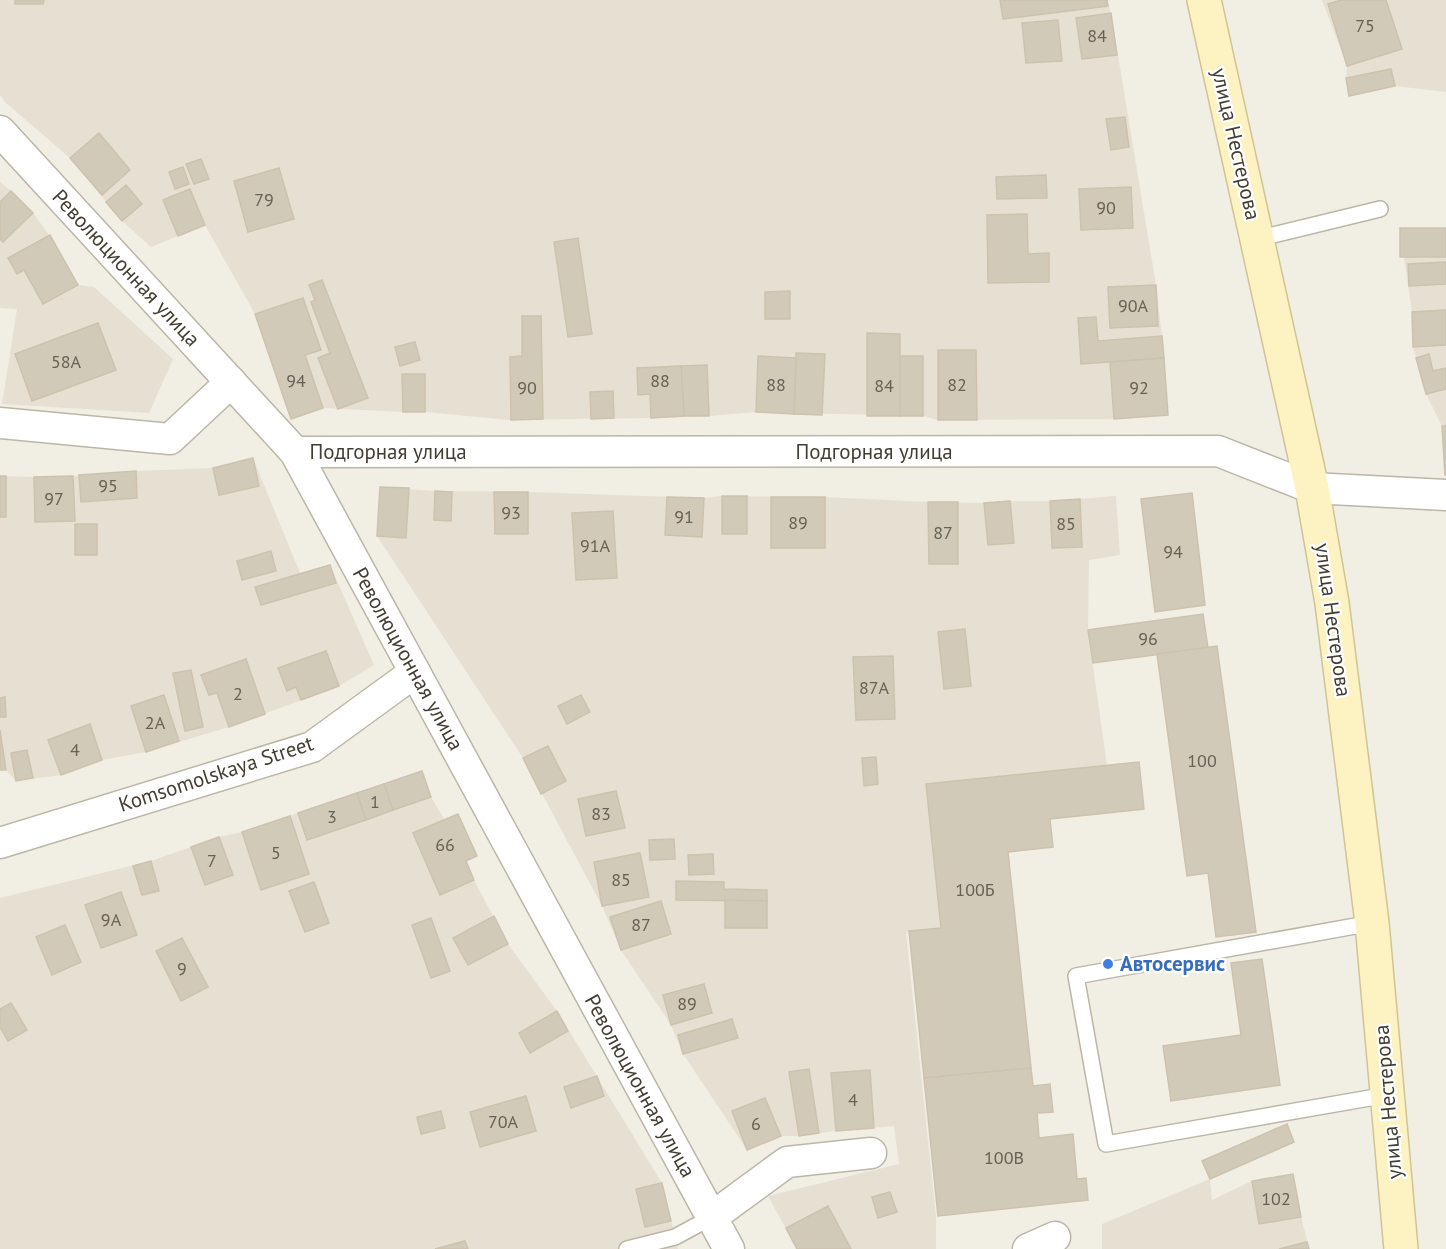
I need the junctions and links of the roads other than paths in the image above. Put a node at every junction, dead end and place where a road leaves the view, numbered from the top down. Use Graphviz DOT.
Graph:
graph roads {
  1 [pos="1204,0"];
  2 [pos="0,131"];
  3 [pos="1380,209"];
  4 [pos="1257,239"];
  5 [pos="231,382"];
  6 [pos="0,423"];
  7 [pos="295,452"];
  8 [pos="1312,488"];
  9 [pos="1446,495"];
  10 [pos="415,672"];
  11 [pos="0,843"];
  12 [pos="1372,923"];
  13 [pos="1387,1095"];
  14 [pos="871,1153"];
  15 [pos="712,1217"];
  16 [pos="627,1249"];
  17 [pos="729,1249"];
  18 [pos="1401,1249"];
  1 -- 4 [label="main road, улица Нестерова"];
  2 -- 5 [label="street, Революционная улица"];
  3 -- 4 [label="lane"];
  4 -- 8 [label="main road, улица Нестерова"];
  5 -- 6 [label="street"];
  5 -- 7 [label="street, Революционная улица"];
  7 -- 8 [label="street, Подгорная улица"];
  7 -- 10 [label="street, Революционная улица"];
  8 -- 9 [label="street, Подгорная улица"];
  8 -- 12 [label="main road, улица Нестерова"];
  10 -- 11 [label="street, Komsomolskaya Street"];
  10 -- 15 [label="street, Революционная улица"];
  12 -- 13 [label="main road, улица Нестерова"];
  12 -- 13 [label="lane"];
  13 -- 18 [label="main road, улица Нестерова"];
  14 -- 15 [label="street"];
  15 -- 16 [label="lane"];
  15 -- 17 [label="street, Революционная улица"];
}
